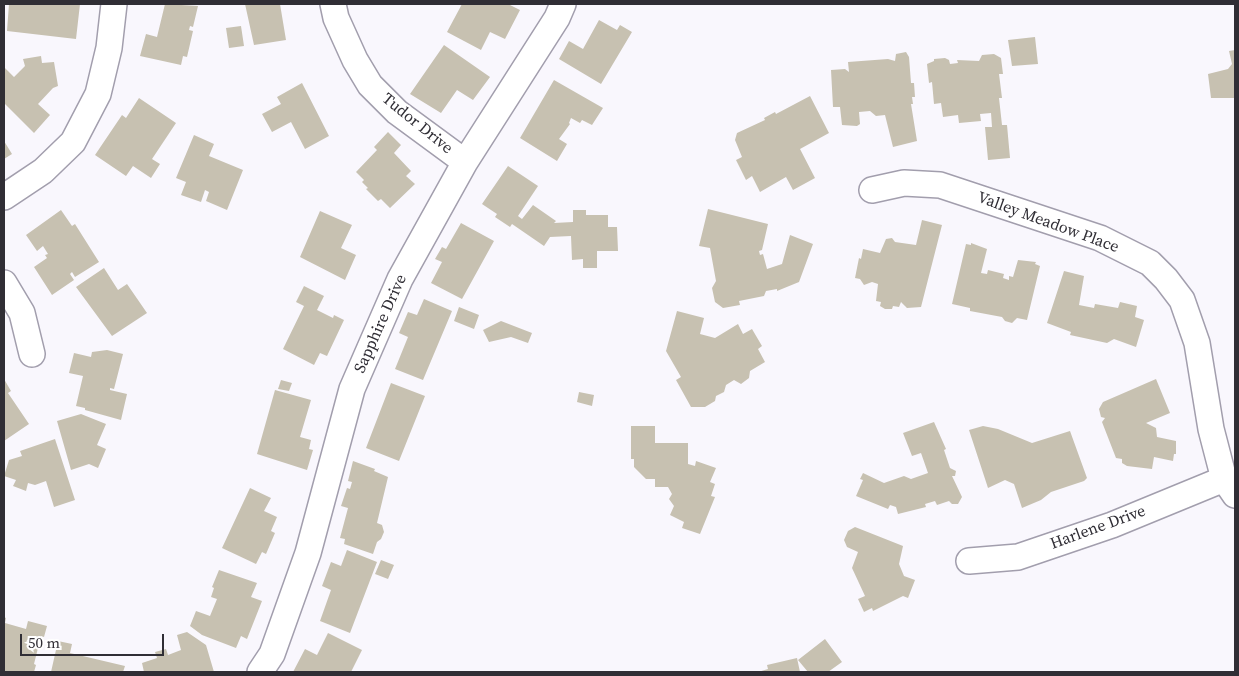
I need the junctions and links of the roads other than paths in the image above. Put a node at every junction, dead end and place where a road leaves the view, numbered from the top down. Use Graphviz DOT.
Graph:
graph roads {
  1 [pos="114,4"];
  2 [pos="334,4"];
  3 [pos="563,4"];
  4 [pos="465,162"];
  5 [pos="872,190"];
  6 [pos="4,197"];
  7 [pos="4,283"];
  8 [pos="32,354"];
  9 [pos="1230,487"];
  10 [pos="969,561"];
  11 [pos="260,672"];
  1 -- 6 [label="street"];
  2 -- 4 [label="street, Tudor Drive"];
  3 -- 4 [label="street, Sapphire Drive"];
  4 -- 11 [label="street, Sapphire Drive"];
  5 -- 9 [label="street, Valley Meadow Place"];
  7 -- 8 [label="street"];
  9 -- 10 [label="street, Harlene Drive"];
}
